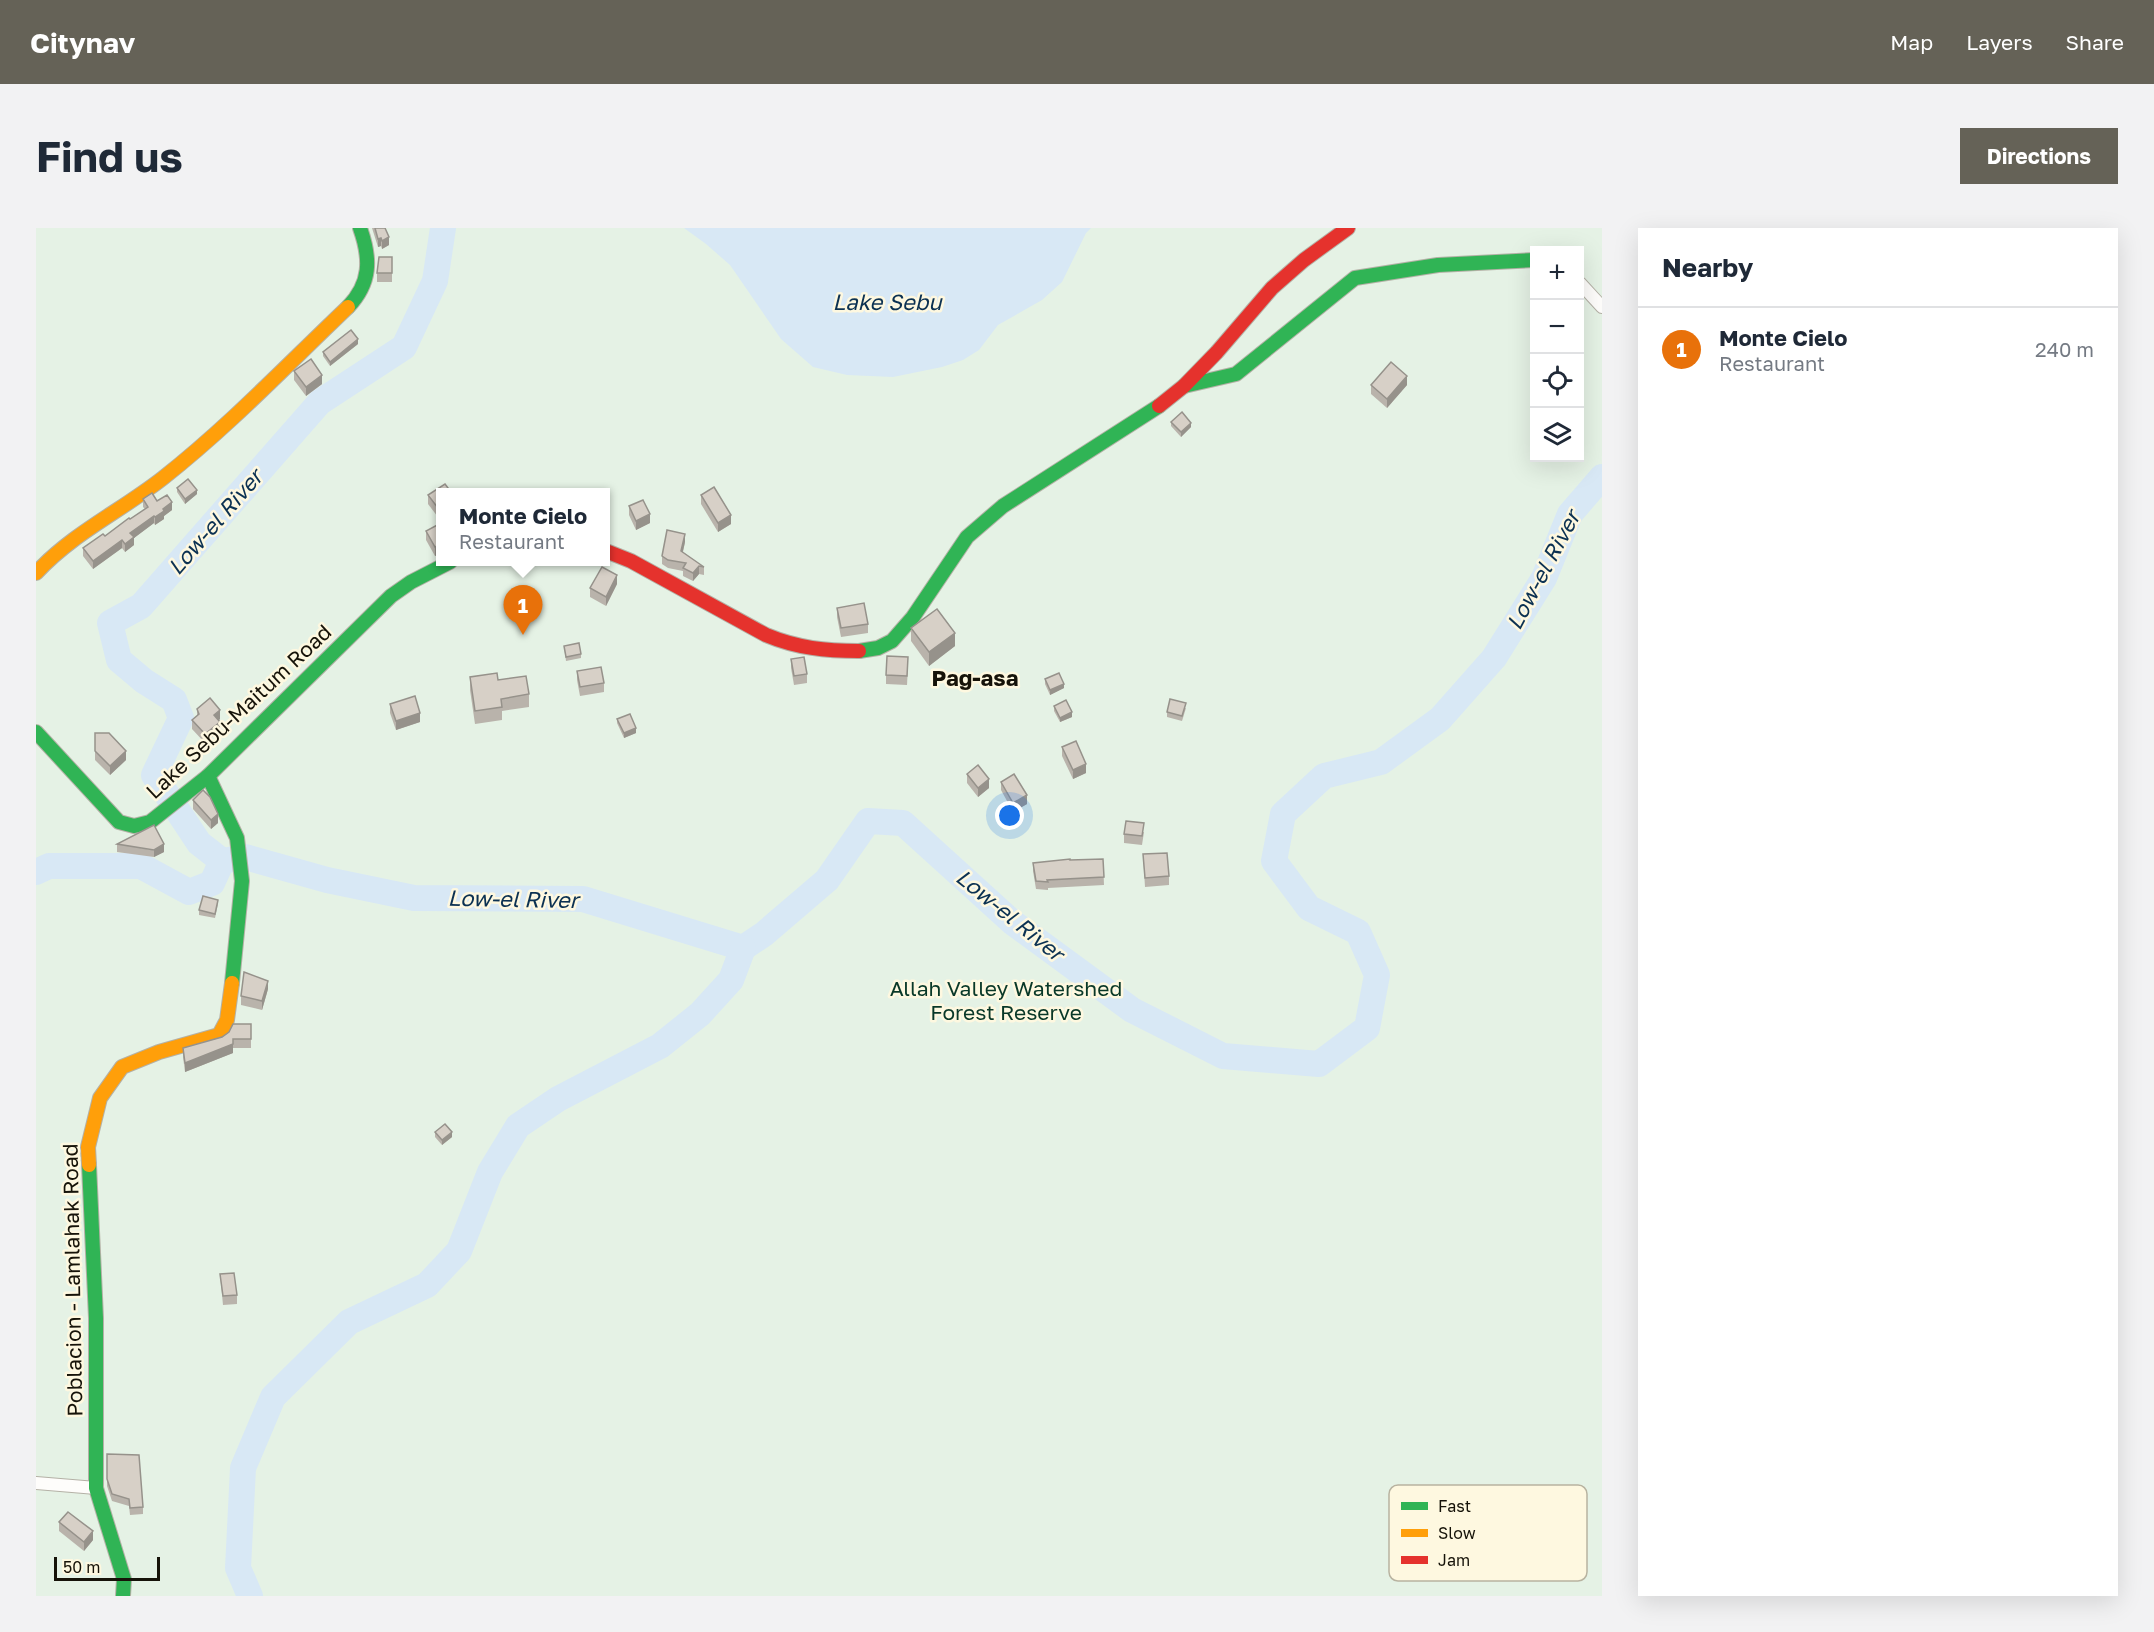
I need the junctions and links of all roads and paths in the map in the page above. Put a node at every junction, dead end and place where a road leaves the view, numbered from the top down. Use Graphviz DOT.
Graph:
graph roads {
  1 [pos="360,228"];
  2 [pos="1348,228"];
  3 [pos="1530,260"];
  4 [pos="1584,288"];
  5 [pos="1602,308"];
  6 [pos="1184,386"];
  7 [pos="610,553"];
  8 [pos="441,566"];
  9 [pos="36,573"];
  10 [pos="36,732"];
  11 [pos="207,776"];
  12 [pos="36,1483"];
  13 [pos="96,1488"];
  14 [pos="123,1596"];
  1 -- 9 [label="main road"];
  2 -- 6 [label="main road"];
  3 -- 6 [label="main road"];
  4 -- 5 [label="street"];
  6 -- 7 [label="main road"];
  8 -- 11 [label="main road, Lake Sebu-Maitum Road"];
  10 -- 11 [label="main road, Lake Sebu-Maitum Road"];
  11 -- 13 [label="main road, Poblacion - Lamlahak Road"];
  12 -- 13 [label="street"];
  13 -- 14 [label="main road, Poblacion - Lamlahak Road"];
}
